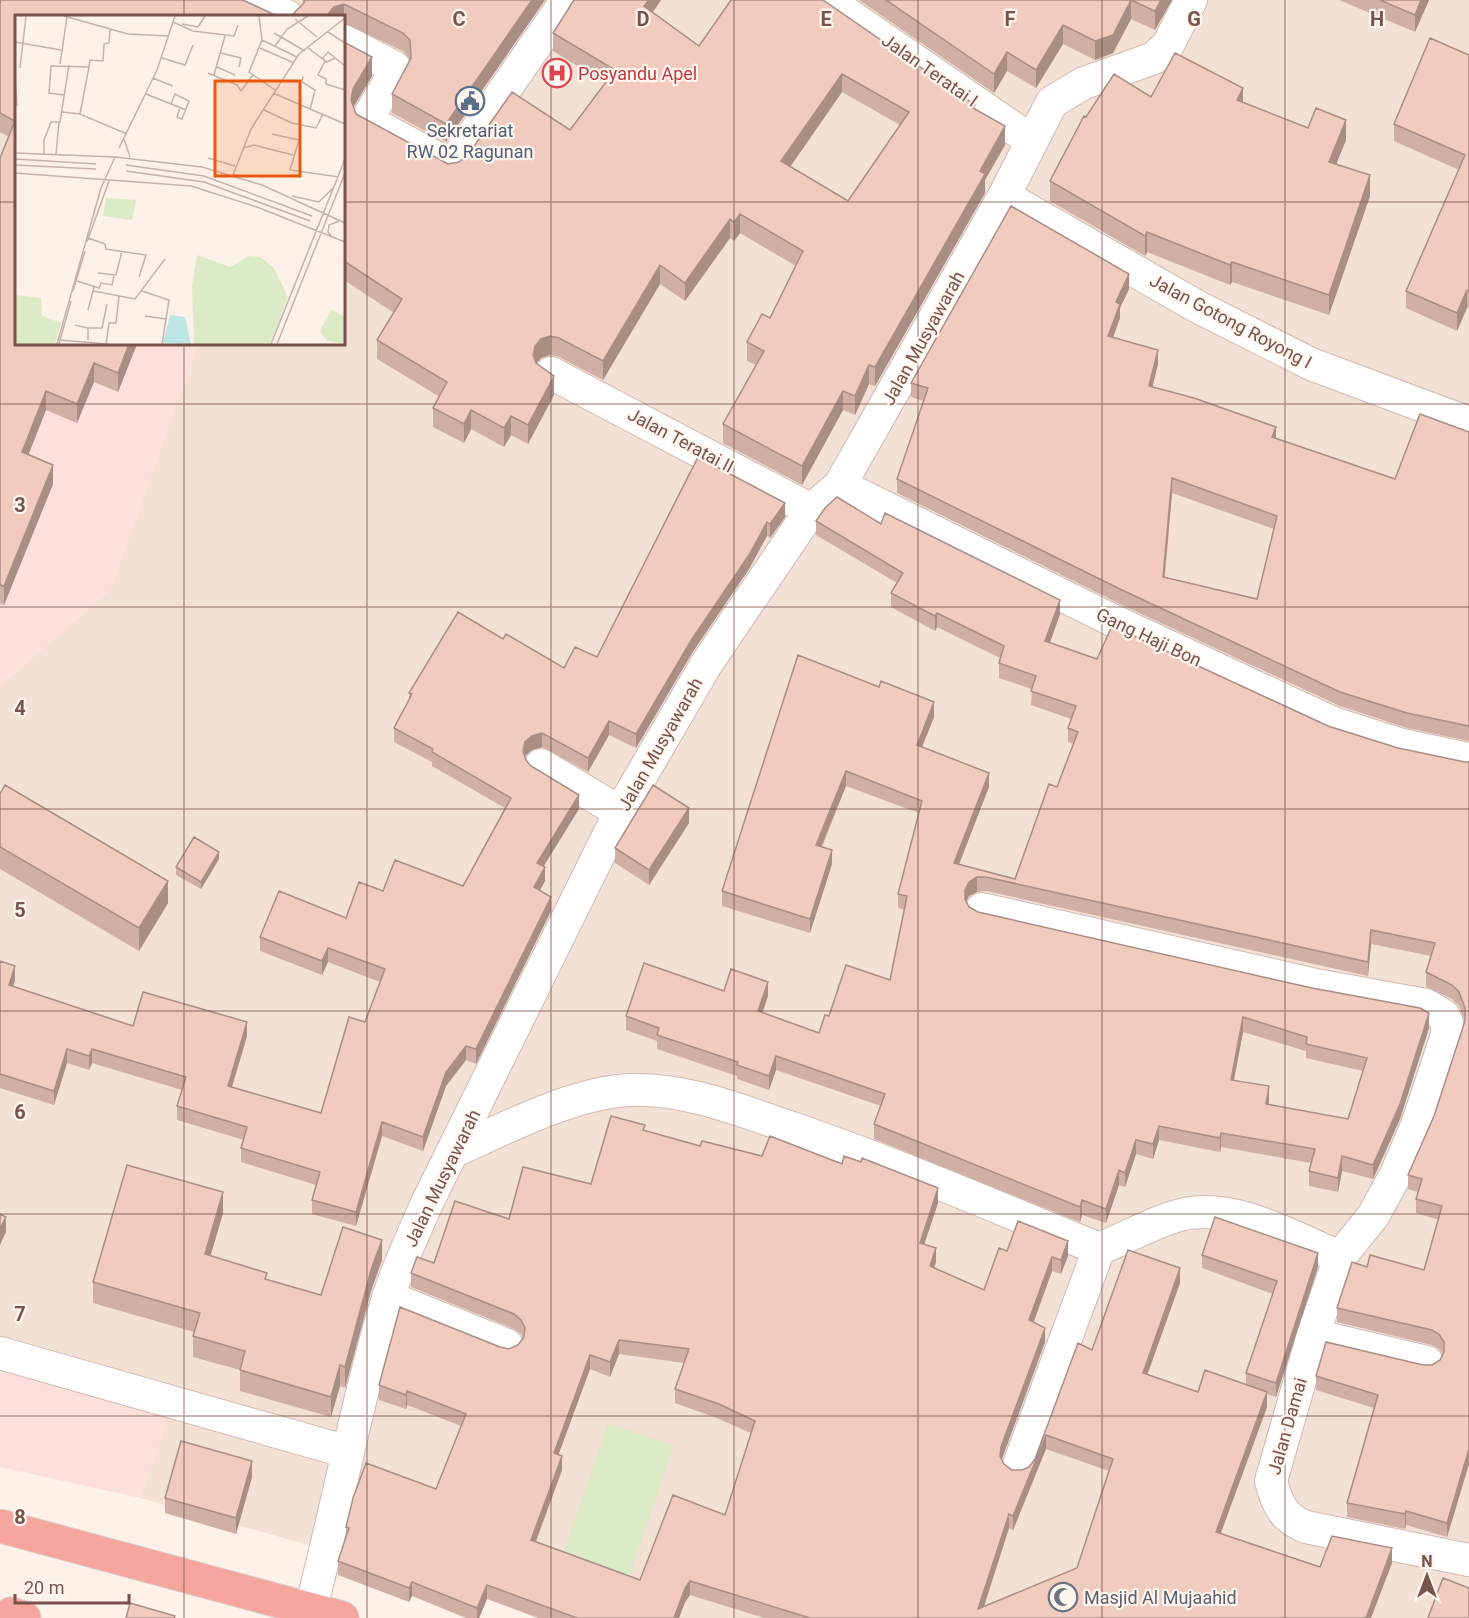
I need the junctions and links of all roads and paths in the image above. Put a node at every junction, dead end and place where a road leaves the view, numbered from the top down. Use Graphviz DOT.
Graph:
graph roads {
  1 [pos="246,0"];
  2 [pos="567,0"];
  3 [pos="827,0"];
  4 [pos="1191,0"];
  5 [pos="858,9"];
  6 [pos="284,15"];
  7 [pos="345,42"];
  8 [pos="1032,141"];
  9 [pos="1004,196"];
  10 [pos="551,373"];
  11 [pos="1469,423"];
  12 [pos="840,485"];
  13 [pos="811,510"];
  14 [pos="1469,759"];
  15 [pos="541,765"];
  16 [pos="620,812"];
  17 [pos="982,909"];
  18 [pos="454,1150"];
  19 [pos="1100,1250"];
  20 [pos="1340,1257"];
  21 [pos="388,1297"];
  22 [pos="1313,1335"];
  23 [pos="507,1345"];
  24 [pos="0,1353"];
  25 [pos="1427,1362"];
  26 [pos="348,1452"];
  27 [pos="1018,1467"];
  28 [pos="0,1527"];
  29 [pos="1469,1560"];
  30 [pos="311,1608"];
  31 [pos="342,1618"];
  1 -- 6 [label="street"];
  2 -- 7 [label="street"];
  3 -- 5 [label="street, Jalan Teratai I"];
  4 -- 8 [label="street, Jalan Musyawarah"];
  5 -- 8 [label="street, Jalan Teratai I"];
  8 -- 9 [label="street, Jalan Musyawarah"];
  9 -- 11 [label="street, Jalan Gotong Royong I"];
  9 -- 12 [label="street, Jalan Musyawarah"];
  10 -- 13 [label="street, Jalan Teratai II"];
  12 -- 13 [label="street, Jalan Musyawarah"];
  12 -- 14 [label="street, Gang Haji Bon"];
  13 -- 16 [label="street, Jalan Musyawarah"];
  15 -- 16 [label="street"];
  16 -- 18 [label="street, Jalan Musyawarah"];
  17 -- 20 [label="street, Jalan Damai"];
  18 -- 19 [label="street"];
  18 -- 21 [label="street, Jalan Musyawarah"];
  19 -- 20 [label="street"];
  19 -- 27 [label="street"];
  20 -- 22 [label="street, Jalan Damai"];
  21 -- 23 [label="street"];
  21 -- 26 [label="street, Jalan Musyawarah"];
  22 -- 25 [label="street"];
  22 -- 29 [label="street, Jalan Damai"];
  24 -- 26 [label="street"];
  26 -- 30 [label="street, Jalan Musyawarah"];
  28 -- 30 [label="highway"];
  30 -- 31 [label="highway"];
}
